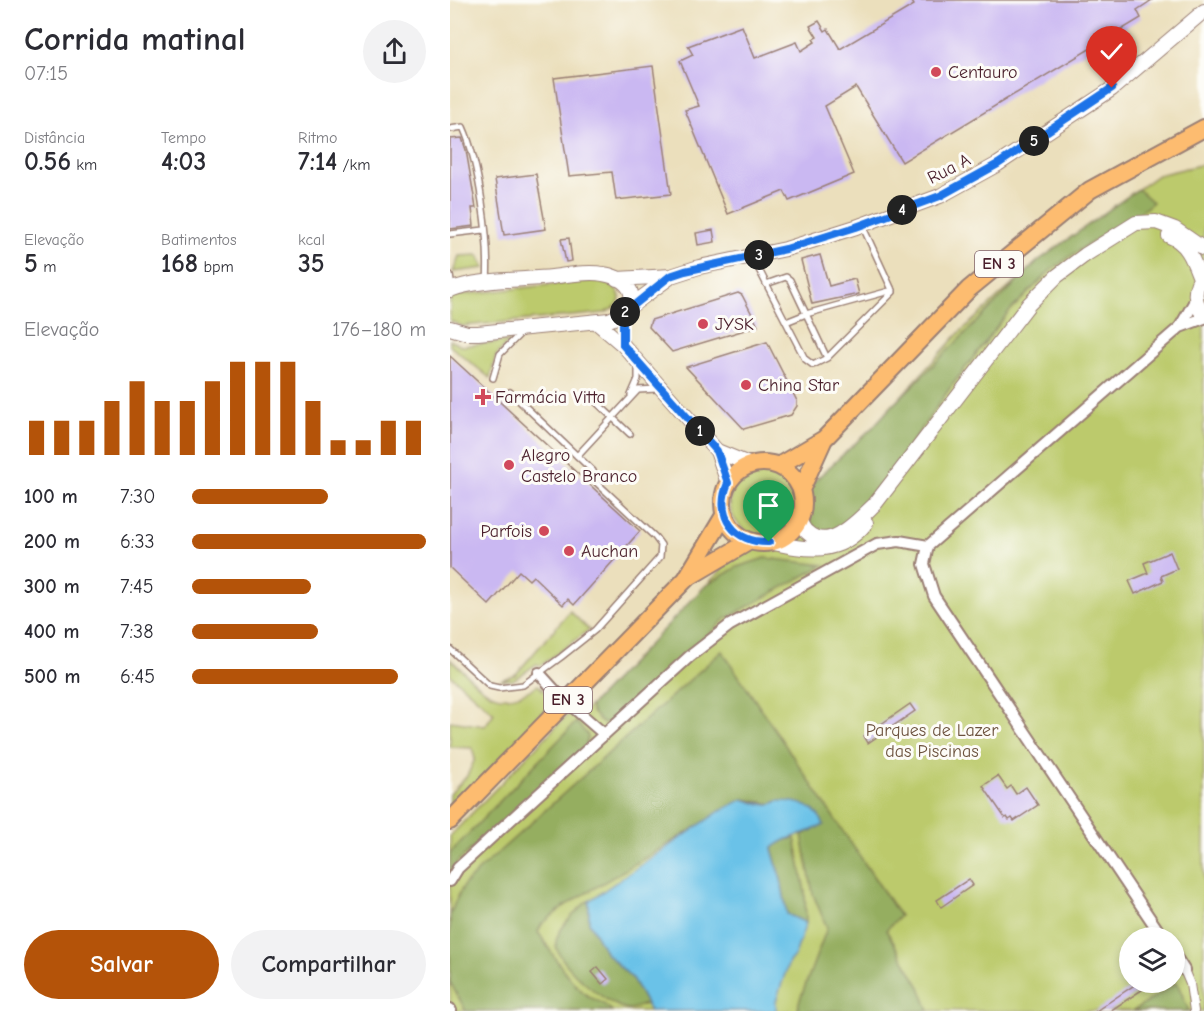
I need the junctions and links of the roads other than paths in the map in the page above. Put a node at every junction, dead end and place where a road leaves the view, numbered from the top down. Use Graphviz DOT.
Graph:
graph roads {
  1 [pos="1204,12"];
  2 [pos="1204,128"];
  3 [pos="450,129"];
  4 [pos="862,225"];
  5 [pos="484,230"];
  6 [pos="450,234"];
  7 [pos="1114,237"];
  8 [pos="1204,249"];
  9 [pos="752,256"];
  10 [pos="450,275"];
  11 [pos="670,276"];
  12 [pos="1202,276"];
  13 [pos="617,279"];
  14 [pos="487,283"];
  15 [pos="766,284"];
  16 [pos="451,290"];
  17 [pos="893,290"];
  18 [pos="1196,299"];
  19 [pos="626,310"];
  20 [pos="806,314"];
  21 [pos="1204,317"];
  22 [pos="596,322"];
  23 [pos="786,322"];
  24 [pos="1180,327"];
  25 [pos="450,328"];
  26 [pos="525,328"];
  27 [pos="623,345"];
  28 [pos="827,358"];
  29 [pos="637,361"];
  30 [pos="493,378"];
  31 [pos="510,392"];
  32 [pos="664,392"];
  33 [pos="631,396"];
  34 [pos="594,400"];
  35 [pos="612,417"];
  36 [pos="630,434"];
  37 [pos="824,439"];
  38 [pos="717,451"];
  39 [pos="577,456"];
  40 [pos="751,465"];
  41 [pos="778,466"];
  42 [pos="728,483"];
  43 [pos="801,490"];
  44 [pos="875,504"];
  45 [pos="725,514"];
  46 [pos="799,520"];
  47 [pos="750,541"];
  48 [pos="769,542"];
  49 [pos="928,546"];
  50 [pos="686,579"];
  51 [pos="450,649"];
  52 [pos="539,673"];
  53 [pos="559,695"];
  54 [pos="574,708"];
  55 [pos="604,734"];
  56 [pos="450,821"];
  57 [pos="450,881"];
  58 [pos="1156,927"];
  59 [pos="1185,970"];
  60 [pos="1194,1011"];
  1 -- 4 [label="street, Rua A"];
  2 -- 37 [label="main road, EN 3"];
  3 -- 5 [label="lane"];
  4 -- 9 [label="street, Rua A"];
  4 -- 17 [label="lane"];
  5 -- 6 [label="lane"];
  5 -- 14 [label="lane"];
  7 -- 8 [label="street"];
  7 -- 12 [label="street"];
  7 -- 44 [label="street"];
  9 -- 11 [label="street, Rua A"];
  9 -- 15 [label="lane"];
  10 -- 16 [label="lane"];
  11 -- 13 [label="street, Rua A"];
  11 -- 19 [label="street, Rua A"];
  12 -- 18 [label="street"];
  13 -- 14 [label="street, Rua A"];
  13 -- 19 [label="street"];
  14 -- 16 [label="street, Rua A"];
  15 -- 20 [label="lane"];
  15 -- 23 [label="lane"];
  17 -- 20 [label="lane"];
  17 -- 28 [label="lane"];
  18 -- 21 [label="street"];
  18 -- 24 [label="street"];
  19 -- 22 [label="street"];
  19 -- 27 [label="street"];
  20 -- 23 [label="lane"];
  20 -- 28 [label="lane"];
  21 -- 24 [label="street"];
  22 -- 26 [label="street"];
  22 -- 27 [label="street"];
  23 -- 28 [label="lane"];
  24 -- 49 [label="street"];
  25 -- 26 [label="street"];
  26 -- 30 [label="lane"];
  27 -- 29 [label="street"];
  29 -- 32 [label="street"];
  29 -- 33 [label="lane"];
  31 -- 39 [label="lane"];
  32 -- 33 [label="lane"];
  32 -- 38 [label="street"];
  33 -- 35 [label="lane"];
  34 -- 35 [label="lane"];
  35 -- 36 [label="lane"];
  35 -- 39 [label="lane"];
  37 -- 41 [label="main road, EN 3"];
  37 -- 43 [label="main road, EN 3"];
  38 -- 40 [label="street"];
  38 -- 42 [label="street"];
  39 -- 52 [label="lane"];
  40 -- 41 [label="main road"];
  40 -- 42 [label="main road"];
  41 -- 43 [label="main road"];
  42 -- 45 [label="main road, EN 3"];
  43 -- 46 [label="main road, EN 3"];
  44 -- 46 [label="street"];
  44 -- 48 [label="street"];
  45 -- 47 [label="main road"];
  45 -- 50 [label="main road, EN 3"];
  46 -- 48 [label="main road"];
  47 -- 48 [label="main road"];
  47 -- 50 [label="main road, EN 3"];
  49 -- 55 [label="street"];
  49 -- 58 [label="street"];
  50 -- 56 [label="main road, EN 3"];
  51 -- 52 [label="lane"];
  52 -- 53 [label="street"];
  54 -- 55 [label="street"];
  55 -- 57 [label="street"];
  59 -- 60 [label="street"];
}
